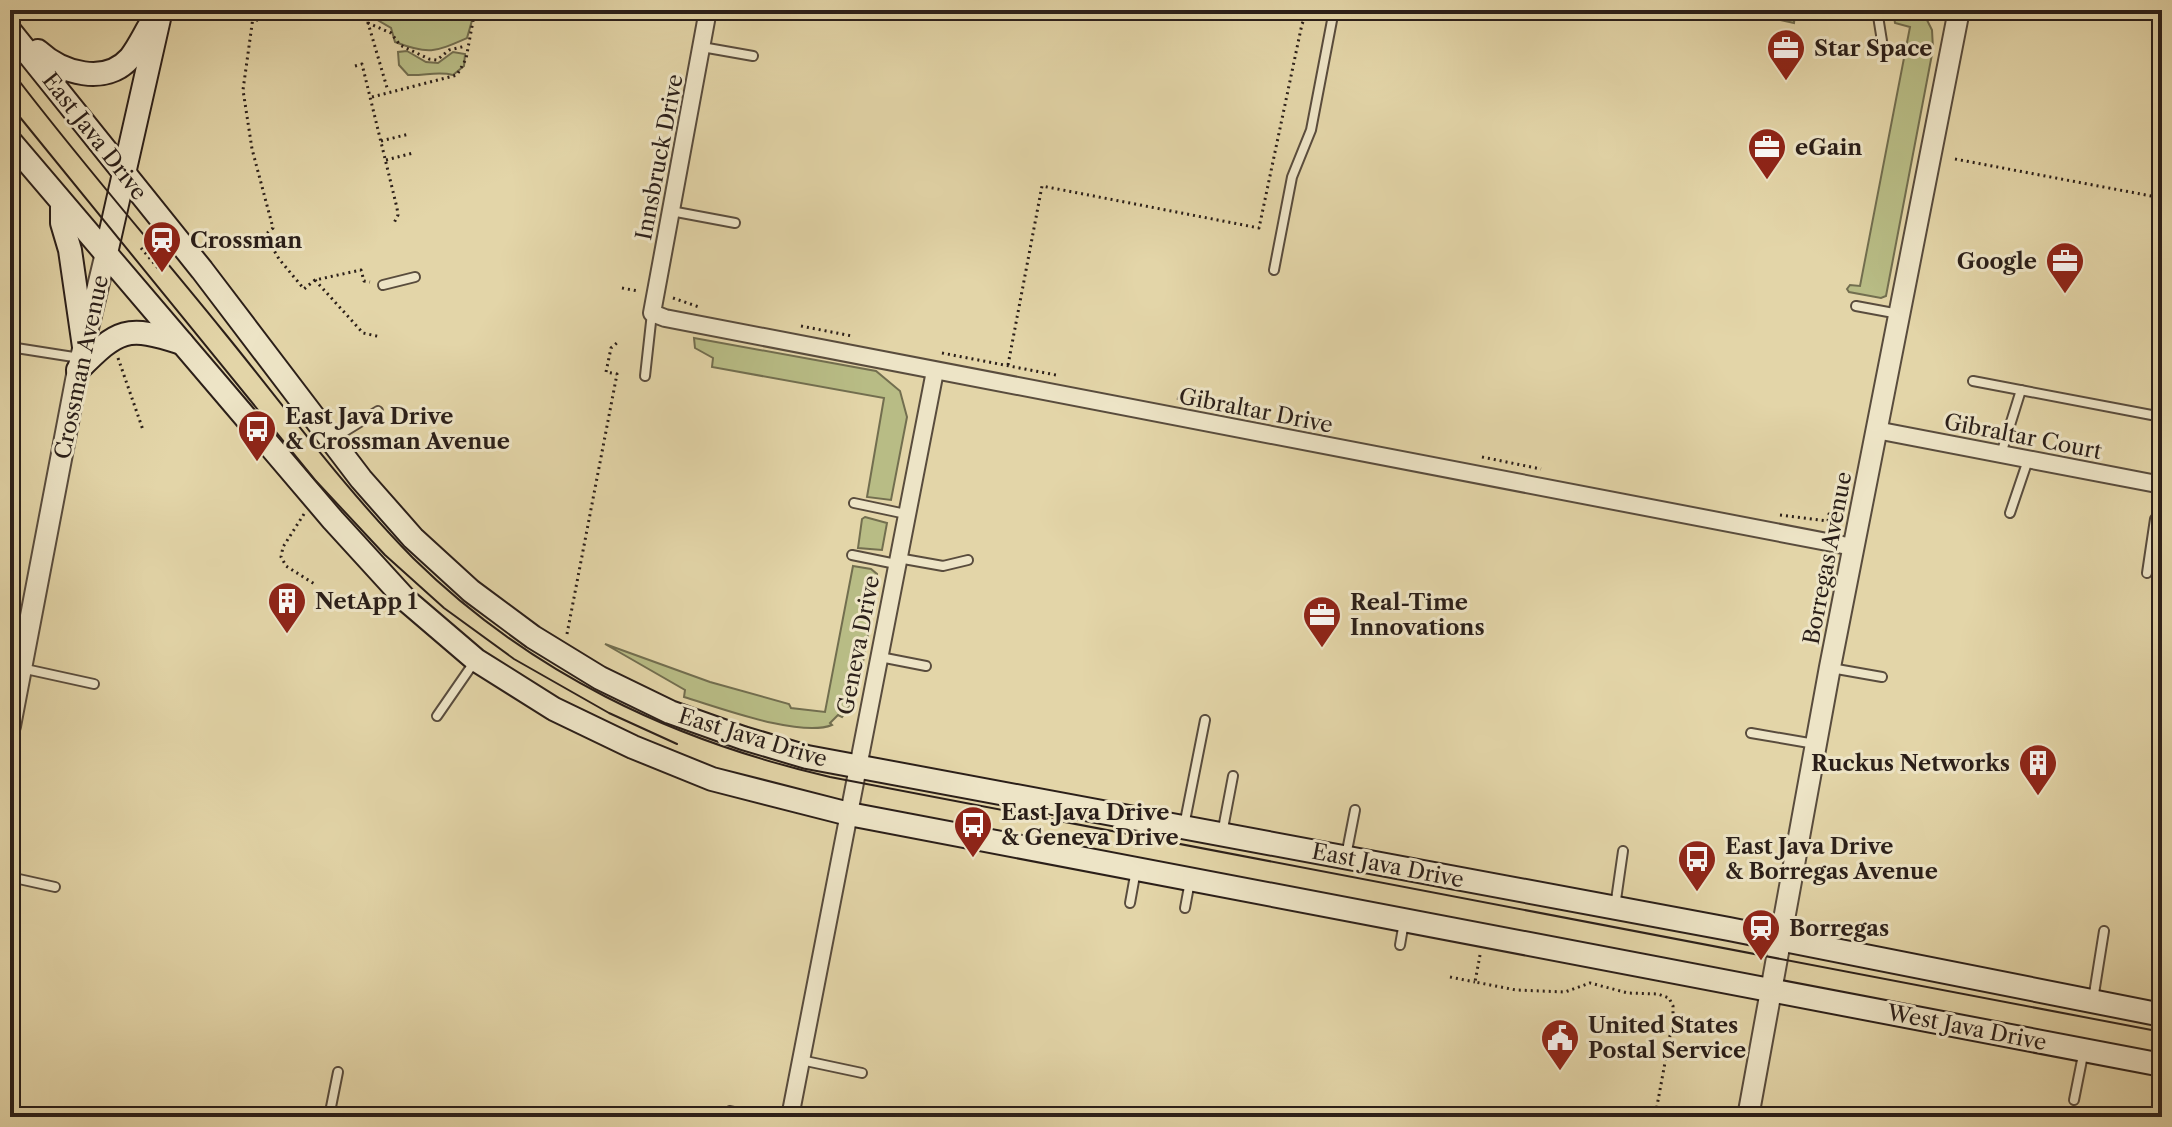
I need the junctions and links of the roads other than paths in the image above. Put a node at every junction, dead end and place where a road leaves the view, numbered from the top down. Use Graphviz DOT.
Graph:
graph roads {
  1 [pos="160,10"];
  2 [pos="708,10"];
  3 [pos="1334,10"];
  4 [pos="1877,10"];
  5 [pos="1959,10"];
  6 [pos="10,29"];
  7 [pos="1882,41"];
  8 [pos="702,47"];
  9 [pos="753,56"];
  10 [pos="10,141"];
  11 [pos="122,172"];
  12 [pos="62,204"];
  13 [pos="671,211"];
  14 [pos="735,223"];
  15 [pos="106,253"];
  16 [pos="1274,270"];
  17 [pos="415,277"];
  18 [pos="383,285"];
  19 [pos="1856,306"];
  20 [pos="652,313"];
  21 [pos="1899,314"];
  22 [pos="183,344"];
  23 [pos="10,347"];
  24 [pos="81,358"];
  25 [pos="935,371"];
  26 [pos="645,376"];
  27 [pos="1973,381"];
  28 [pos="2021,390"];
  29 [pos="378,411"];
  30 [pos="2162,417"];
  31 [pos="1876,430"];
  32 [pos="331,440"];
  33 [pos="2001,454"];
  34 [pos="2028,459"];
  35 [pos="2162,485"];
  36 [pos="854,503"];
  37 [pos="2162,511"];
  38 [pos="2010,513"];
  39 [pos="906,514"];
  40 [pos="1853,547"];
  41 [pos="852,555"];
  42 [pos="968,560"];
  43 [pos="897,561"];
  44 [pos="2147,573"];
  45 [pos="879,657"];
  46 [pos="476,660"];
  47 [pos="926,666"];
  48 [pos="1830,667"];
  49 [pos="21,668"];
  50 [pos="1882,677"];
  51 [pos="94,684"];
  52 [pos="13,695"];
  53 [pos="437,716"];
  54 [pos="1205,720"];
  55 [pos="10,726"];
  56 [pos="1751,733"];
  57 [pos="1815,745"];
  58 [pos="858,766"];
  59 [pos="1233,776"];
  60 [pos="1355,810"];
  61 [pos="849,814"];
  62 [pos="1184,826"];
  63 [pos="1222,834"];
  64 [pos="1623,851"];
  65 [pos="1346,857"];
  66 [pos="1136,869"];
  67 [pos="10,877"];
  68 [pos="1191,880"];
  69 [pos="55,887"];
  70 [pos="1130,903"];
  71 [pos="1185,908"];
  72 [pos="1615,908"];
  73 [pos="1404,922"];
  74 [pos="2104,931"];
  75 [pos="1780,940"];
  76 [pos="1400,945"];
  77 [pos="1771,990"];
  78 [pos="2093,1001"];
  79 [pos="2162,1015"];
  80 [pos="2084,1050"];
  81 [pos="801,1060"];
  82 [pos="2162,1065"];
  83 [pos="338,1072"];
  84 [pos="862,1073"];
  85 [pos="2074,1100"];
  86 [pos="730,1111"];
  87 [pos="791,1115"];
  88 [pos="329,1117"];
  89 [pos="758,1117"];
  90 [pos="811,1117"];
  91 [pos="1748,1117"];
  1 -- 6 [label="main road"];
  1 -- 11 [label="main road, Crossman Avenue"];
  2 -- 8 [label="street, Innsbruck Drive"];
  3 -- 16 [label="lane"];
  4 -- 7 [label="lane"];
  5 -- 21 [label="street, Borregas Avenue"];
  6 -- 11 [label="main road, East Java Drive"];
  8 -- 9 [label="lane"];
  8 -- 13 [label="street, Innsbruck Drive"];
  10 -- 12 [label="main road"];
  11 -- 15 [label="main road, Crossman Avenue"];
  11 -- 32 [label="main road, East Java Drive"];
  12 -- 15 [label="main road"];
  12 -- 24 [label="main road"];
  13 -- 14 [label="lane"];
  13 -- 20 [label="street, Innsbruck Drive"];
  15 -- 22 [label="main road"];
  15 -- 24 [label="street, Crossman Avenue"];
  17 -- 18 [label="lane"];
  19 -- 21 [label="lane"];
  20 -- 25 [label="street, Gibraltar Drive"];
  20 -- 26 [label="lane"];
  21 -- 31 [label="street, Borregas Avenue"];
  22 -- 24 [label="main road"];
  22 -- 46 [label="main road"];
  23 -- 24 [label="lane"];
  24 -- 49 [label="street, Crossman Avenue"];
  25 -- 39 [label="street, Geneva Drive"];
  25 -- 40 [label="street, Gibraltar Drive"];
  27 -- 28 [label="lane"];
  28 -- 30 [label="lane"];
  28 -- 33 [label="lane"];
  29 -- 32 [label="lane"];
  31 -- 33 [label="street, Gibraltar Court"];
  31 -- 40 [label="street, Borregas Avenue"];
  32 -- 58 [label="main road, East Java Drive"];
  33 -- 34 [label="street, Gibraltar Court"];
  34 -- 35 [label="street, Gibraltar Court"];
  34 -- 38 [label="lane"];
  36 -- 39 [label="lane"];
  37 -- 44 [label="lane"];
  39 -- 43 [label="street, Geneva Drive"];
  40 -- 48 [label="street, Borregas Avenue"];
  41 -- 43 [label="lane"];
  42 -- 43 [label="lane"];
  43 -- 45 [label="street, Geneva Drive"];
  45 -- 47 [label="lane"];
  45 -- 58 [label="street, Geneva Drive"];
  46 -- 53 [label="lane"];
  46 -- 61 [label="main road"];
  48 -- 50 [label="lane"];
  48 -- 57 [label="street, Borregas Avenue"];
  49 -- 51 [label="lane"];
  49 -- 52 [label="street, Crossman Avenue"];
  52 -- 55 [label="street, Crossman Avenue"];
  54 -- 62 [label="lane"];
  56 -- 57 [label="lane"];
  57 -- 75 [label="street, Borregas Avenue"];
  58 -- 61 [label="street, Geneva Drive"];
  58 -- 62 [label="main road, East Java Drive"];
  59 -- 63 [label="lane"];
  60 -- 65 [label="lane"];
  61 -- 66 [label="main road"];
  61 -- 81 [label="street, Geneva Drive"];
  62 -- 63 [label="main road, East Java Drive"];
  63 -- 65 [label="main road, East Java Drive"];
  64 -- 72 [label="lane"];
  65 -- 72 [label="main road, East Java Drive"];
  66 -- 68 [label="main road"];
  66 -- 70 [label="lane"];
  67 -- 69 [label="lane"];
  68 -- 71 [label="lane"];
  68 -- 73 [label="main road"];
  72 -- 75 [label="main road, East Java Drive"];
  73 -- 76 [label="lane"];
  73 -- 77 [label="main road"];
  74 -- 78 [label="lane"];
  75 -- 77 [label="street, Borregas Avenue"];
  75 -- 78 [label="main road"];
  77 -- 80 [label="main road, West Java Drive"];
  77 -- 91 [label="street, Borregas Avenue"];
  78 -- 79 [label="main road"];
  80 -- 82 [label="main road, West Java Drive"];
  80 -- 85 [label="lane"];
  81 -- 84 [label="lane"];
  81 -- 87 [label="street, Geneva Drive"];
  83 -- 88 [label="lane"];
  86 -- 89 [label="lane"];
  87 -- 90 [label="lane"];
}
